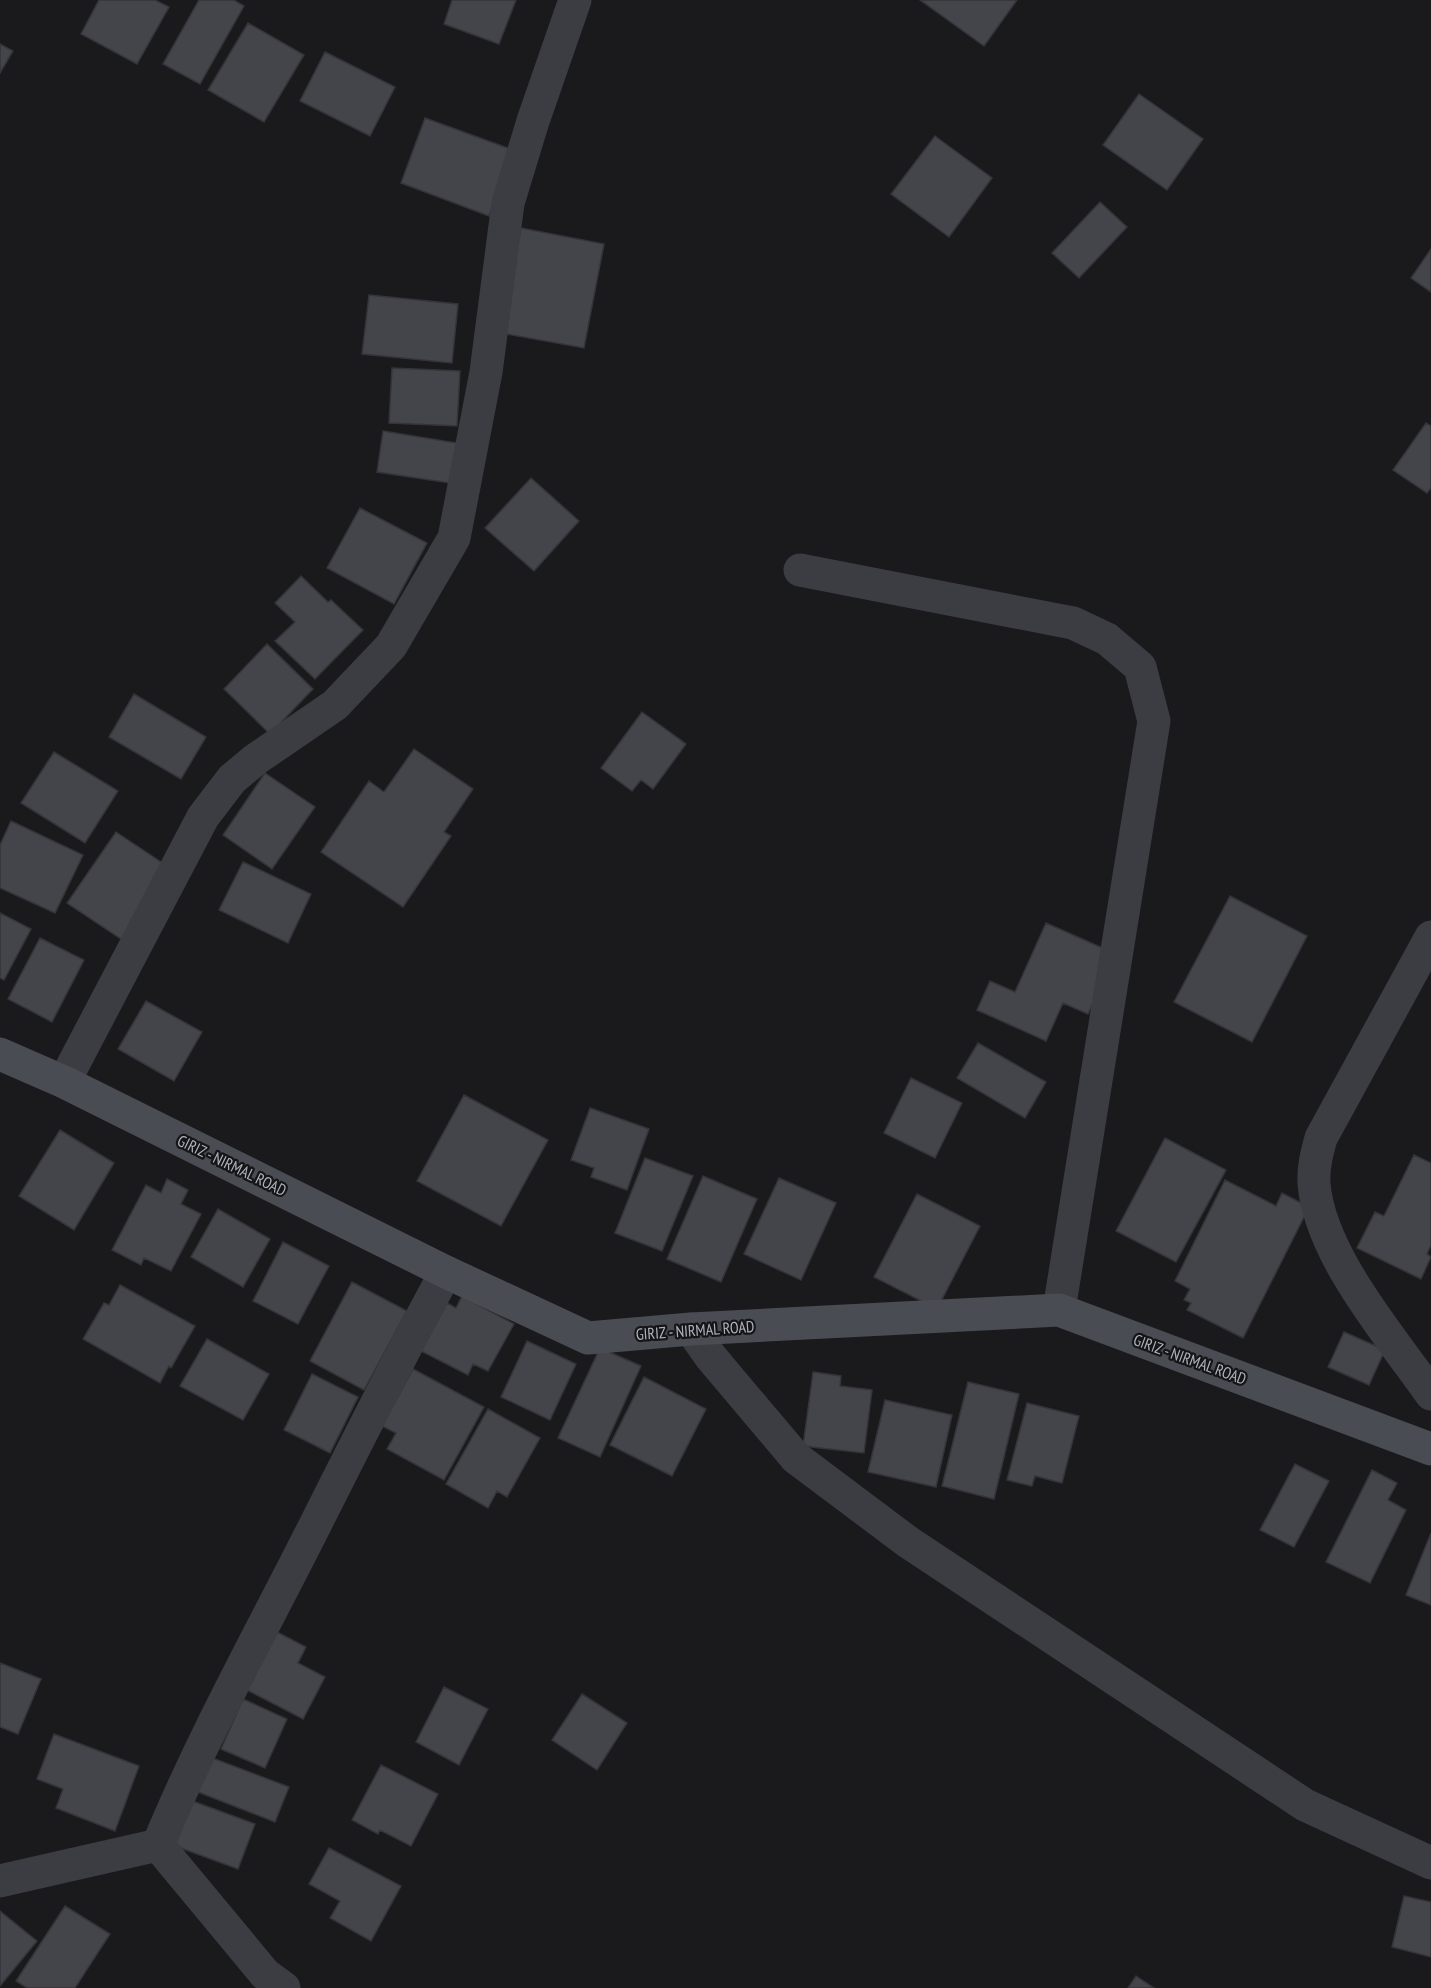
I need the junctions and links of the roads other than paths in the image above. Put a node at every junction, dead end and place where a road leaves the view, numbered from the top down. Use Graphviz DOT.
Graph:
graph roads {
  1 [pos="575,0"];
  2 [pos="800,570"];
  3 [pos="1431,937"];
  4 [pos="0,1054"];
  5 [pos="64,1082"];
  6 [pos="446,1272"];
  7 [pos="1059,1310"];
  8 [pos="691,1329"];
  9 [pos="1431,1394"];
  10 [pos="1431,1449"];
  11 [pos="158,1845"];
  12 [pos="1431,1863"];
  13 [pos="0,1881"];
  14 [pos="284,1988"];
  1 -- 5 [label="street"];
  2 -- 7 [label="street"];
  3 -- 9 [label="street"];
  4 -- 5 [label="main road, GIRIZ - NIRMAL ROAD"];
  5 -- 6 [label="main road, GIRIZ - NIRMAL ROAD"];
  6 -- 8 [label="main road, GIRIZ - NIRMAL ROAD"];
  6 -- 11 [label="street"];
  7 -- 8 [label="main road, GIRIZ - NIRMAL ROAD"];
  7 -- 10 [label="main road, GIRIZ - NIRMAL ROAD"];
  8 -- 12 [label="street"];
  11 -- 13 [label="street"];
  11 -- 14 [label="street"];
}
